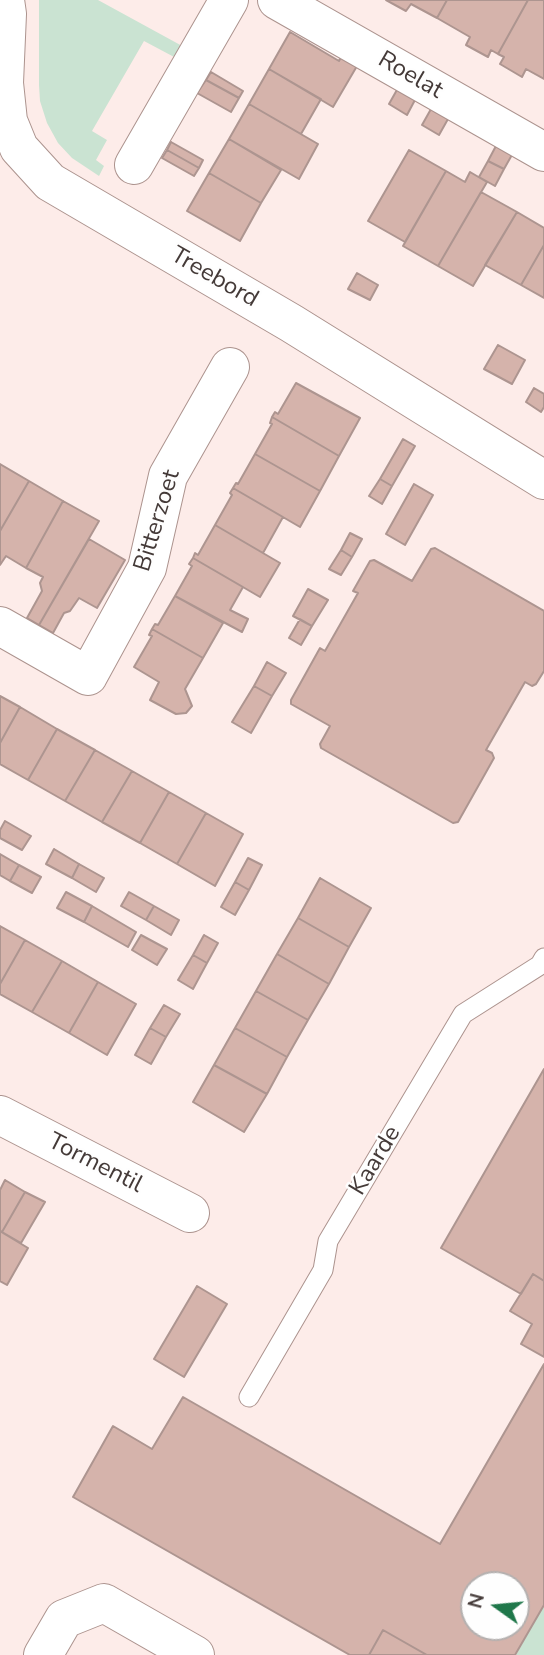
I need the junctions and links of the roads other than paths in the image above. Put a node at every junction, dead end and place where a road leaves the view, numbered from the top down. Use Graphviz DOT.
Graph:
graph roads {
  1 [pos="229,0"];
  2 [pos="277,0"];
  3 [pos="4,9"];
  4 [pos="544,152"];
  5 [pos="134,166"];
  6 [pos="230,367"];
  7 [pos="544,480"];
  8 [pos="0,626"];
  9 [pos="544,958"];
  10 [pos="0,1115"];
  11 [pos="190,1213"];
  12 [pos="249,1397"];
  13 [pos="43,1655"];
  14 [pos="195,1655"];
  1 -- 5 [label="street"];
  2 -- 4 [label="street, Roelat"];
  3 -- 7 [label="street, Treebord"];
  6 -- 8 [label="street, Bitterzoet"];
  9 -- 12 [label="lane, Kaarde"];
  10 -- 11 [label="street, Tormentil"];
  13 -- 14 [label="street"];
}
